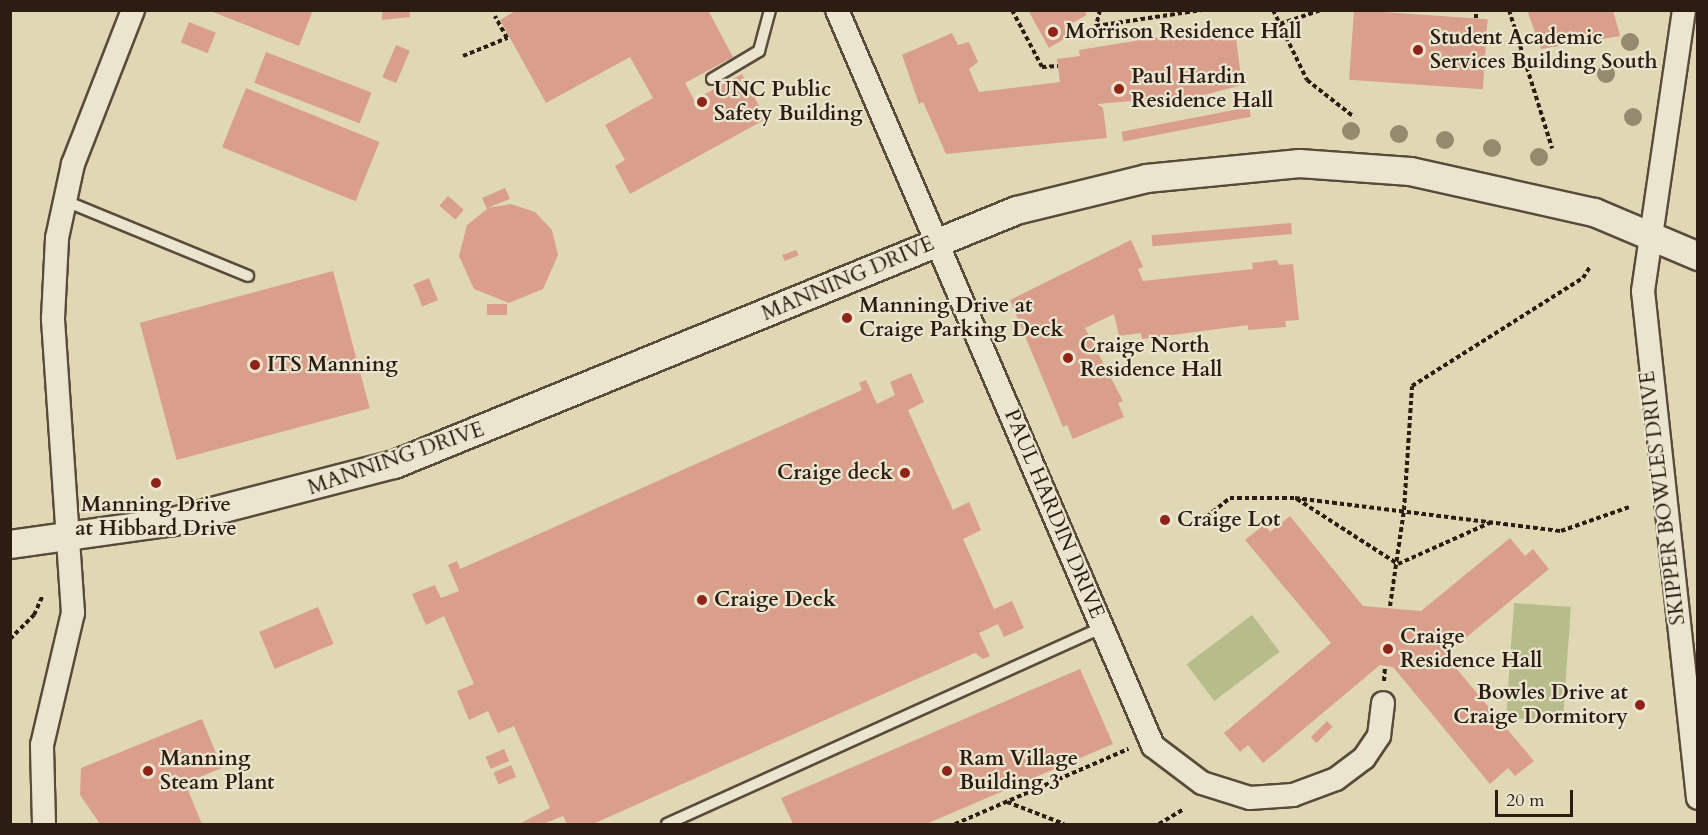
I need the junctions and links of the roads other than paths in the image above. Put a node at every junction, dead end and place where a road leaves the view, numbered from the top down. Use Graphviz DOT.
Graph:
graph roads {
  1 [pos="133,10"];
  2 [pos="770,10"];
  3 [pos="837,10"];
  4 [pos="1684,10"];
  5 [pos="712,79"];
  6 [pos="63,200"];
  7 [pos="1648,233"];
  8 [pos="936,241"];
  9 [pos="1698,256"];
  10 [pos="248,276"];
  11 [pos="66,539"];
  12 [pos="10,544"];
  13 [pos="1102,628"];
  14 [pos="1383,703"];
  15 [pos="1697,787"];
  16 [pos="44,825"];
  17 [pos="667,825"];
  1 -- 6 [label="street"];
  2 -- 5 [label="lane"];
  3 -- 8 [label="street, PAUL HARDIN DRIVE"];
  4 -- 7 [label="street, SKIPPER BOWLES DRIVE"];
  6 -- 10 [label="lane"];
  6 -- 11 [label="street"];
  7 -- 8 [label="street, MANNING DRIVE"];
  7 -- 9 [label="street, MANNING DRIVE"];
  7 -- 15 [label="street, SKIPPER BOWLES DRIVE"];
  8 -- 11 [label="street, MANNING DRIVE"];
  8 -- 13 [label="street, PAUL HARDIN DRIVE"];
  11 -- 12 [label="street, MANNING DRIVE"];
  11 -- 16 [label="street"];
  13 -- 14 [label="street, PAUL HARDIN DRIVE"];
  13 -- 17 [label="lane"];
}
